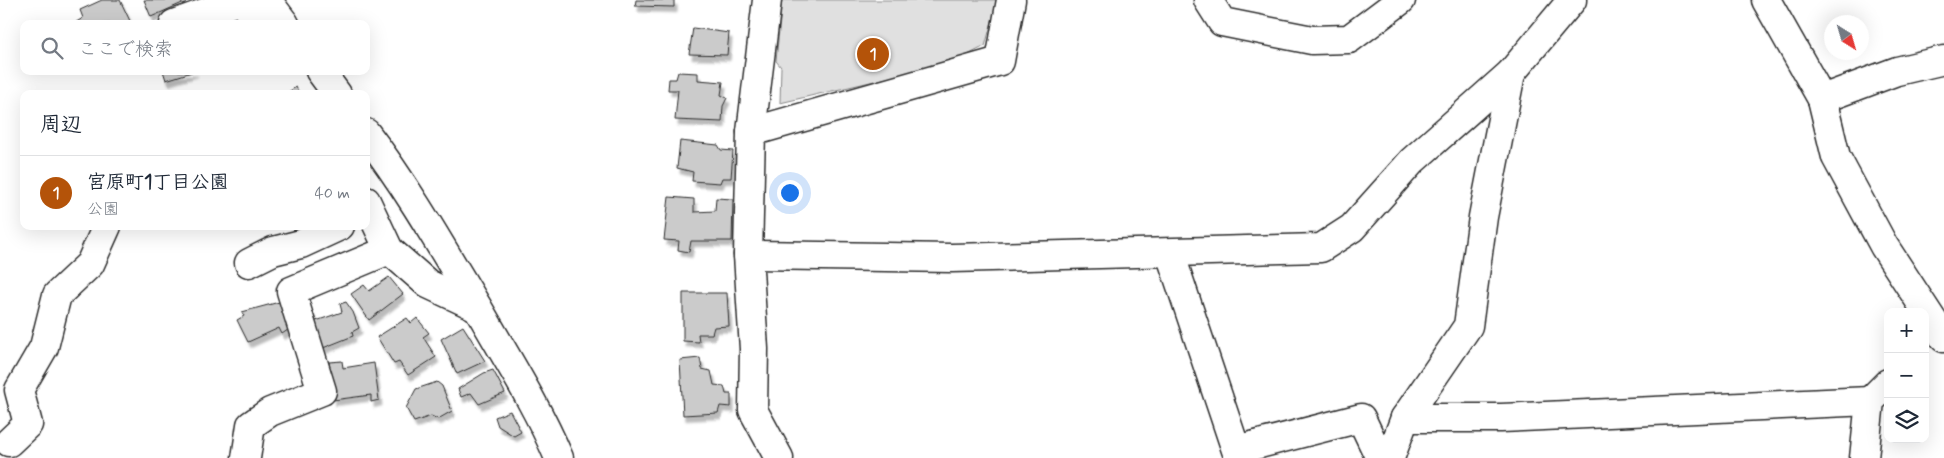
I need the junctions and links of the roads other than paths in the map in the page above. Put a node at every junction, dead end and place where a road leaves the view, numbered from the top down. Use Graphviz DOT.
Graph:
graph roads {
  1 [pos="241,0"];
  2 [pos="267,0"];
  3 [pos="767,0"];
  4 [pos="1011,0"];
  5 [pos="1208,0"];
  6 [pos="1401,0"];
  7 [pos="1572,0"];
  8 [pos="1766,0"];
  9 [pos="185,20"];
  10 [pos="255,20"];
  11 [pos="282,20"];
  12 [pos="1944,60"];
  13 [pos="1511,73"];
  14 [pos="323,75"];
  15 [pos="334,90"];
  16 [pos="1822,99"];
  17 [pos="751,132"];
  18 [pos="370,137"];
  19 [pos="370,213"];
  20 [pos="105,230"];
  21 [pos="331,230"];
  22 [pos="389,250"];
  23 [pos="1170,253"];
  24 [pos="748,255"];
  25 [pos="249,263"];
  26 [pos="477,307"];
  27 [pos="1936,339"];
  28 [pos="1879,392"];
  29 [pos="1405,418"];
  30 [pos="9,442"];
  31 [pos="246,458"];
  32 [pos="559,458"];
  33 [pos="779,458"];
  34 [pos="1380,458"];
  35 [pos="1390,458"];
  36 [pos="1864,458"];
  1 -- 9 [label="street"];
  1 -- 10 [label="street"];
  2 -- 11 [label="street"];
  3 -- 17 [label="street"];
  4 -- 17 [label="street"];
  5 -- 6 [label="street"];
  7 -- 13 [label="street"];
  8 -- 16 [label="street"];
  12 -- 16 [label="street"];
  13 -- 23 [label="street"];
  13 -- 29 [label="street"];
  14 -- 15 [label="street"];
  16 -- 27 [label="street"];
  17 -- 24 [label="street"];
  18 -- 26 [label="street"];
  19 -- 22 [label="street"];
  20 -- 30 [label="street"];
  21 -- 25 [label="street"];
  22 -- 26 [label="street"];
  22 -- 31 [label="street"];
  23 -- 24 [label="street"];
  23 -- 34 [label="street"];
  24 -- 33 [label="street"];
  26 -- 32 [label="street"];
  28 -- 29 [label="street"];
  28 -- 36 [label="street"];
  29 -- 35 [label="street"];
}
